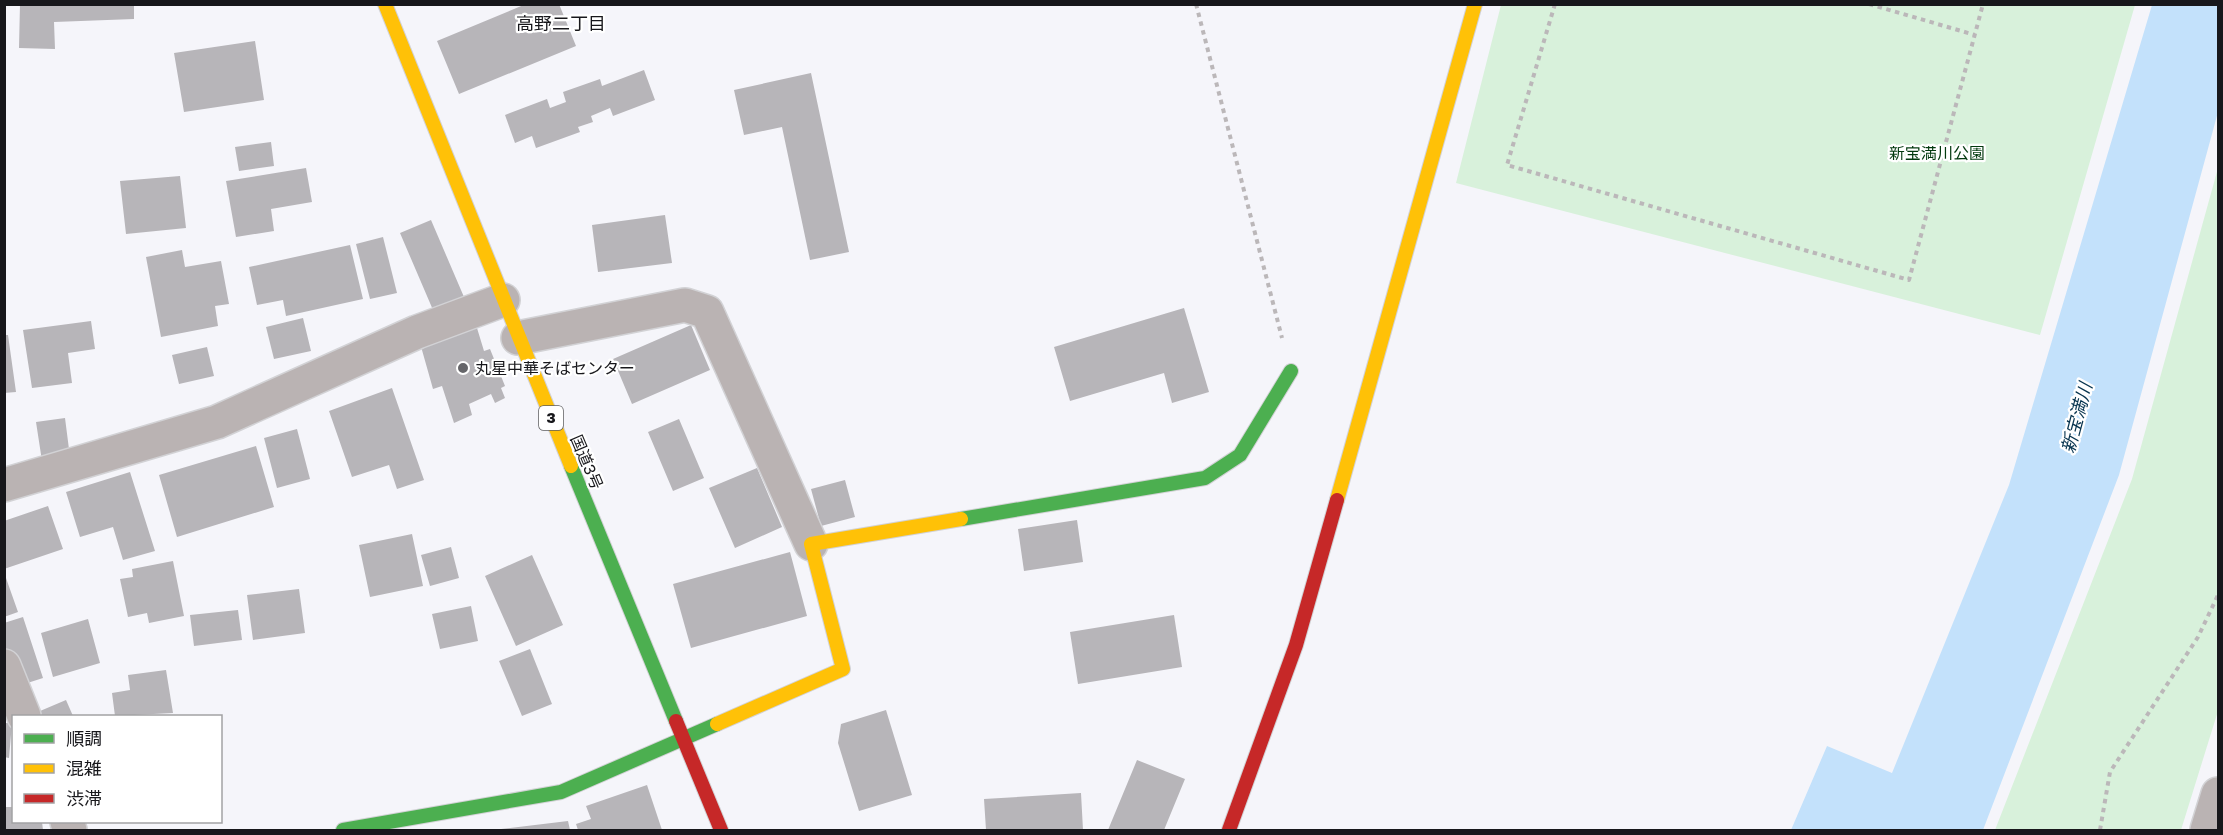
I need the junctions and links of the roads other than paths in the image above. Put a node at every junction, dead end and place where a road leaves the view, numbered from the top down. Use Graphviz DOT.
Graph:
graph roads {
  1 [pos="385,4"];
  2 [pos="1475,4"];
  3 [pos="503,300"];
  4 [pos="518,338"];
  5 [pos="1291,371"];
  6 [pos="4,485"];
  7 [pos="811,544"];
  8 [pos="4,666"];
  9 [pos="23,715"];
  10 [pos="683,737"];
  11 [pos="2218,794"];
  12 [pos="343,831"];
  13 [pos="721,831"];
  14 [pos="1229,831"];
  15 [pos="2207,831"];
  1 -- 3 [label="main road, 国道3号 / 3"];
  2 -- 14 [label="main road"];
  3 -- 4 [label="main road, 国道3号 / 3"];
  3 -- 6 [label="street"];
  4 -- 7 [label="street"];
  4 -- 10 [label="main road, 国道3号 / 3"];
  5 -- 7 [label="main road"];
  7 -- 10 [label="main road"];
  8 -- 9 [label="street"];
  10 -- 12 [label="main road"];
  10 -- 13 [label="main road, 国道3号 / 3"];
  11 -- 15 [label="street"];
}
